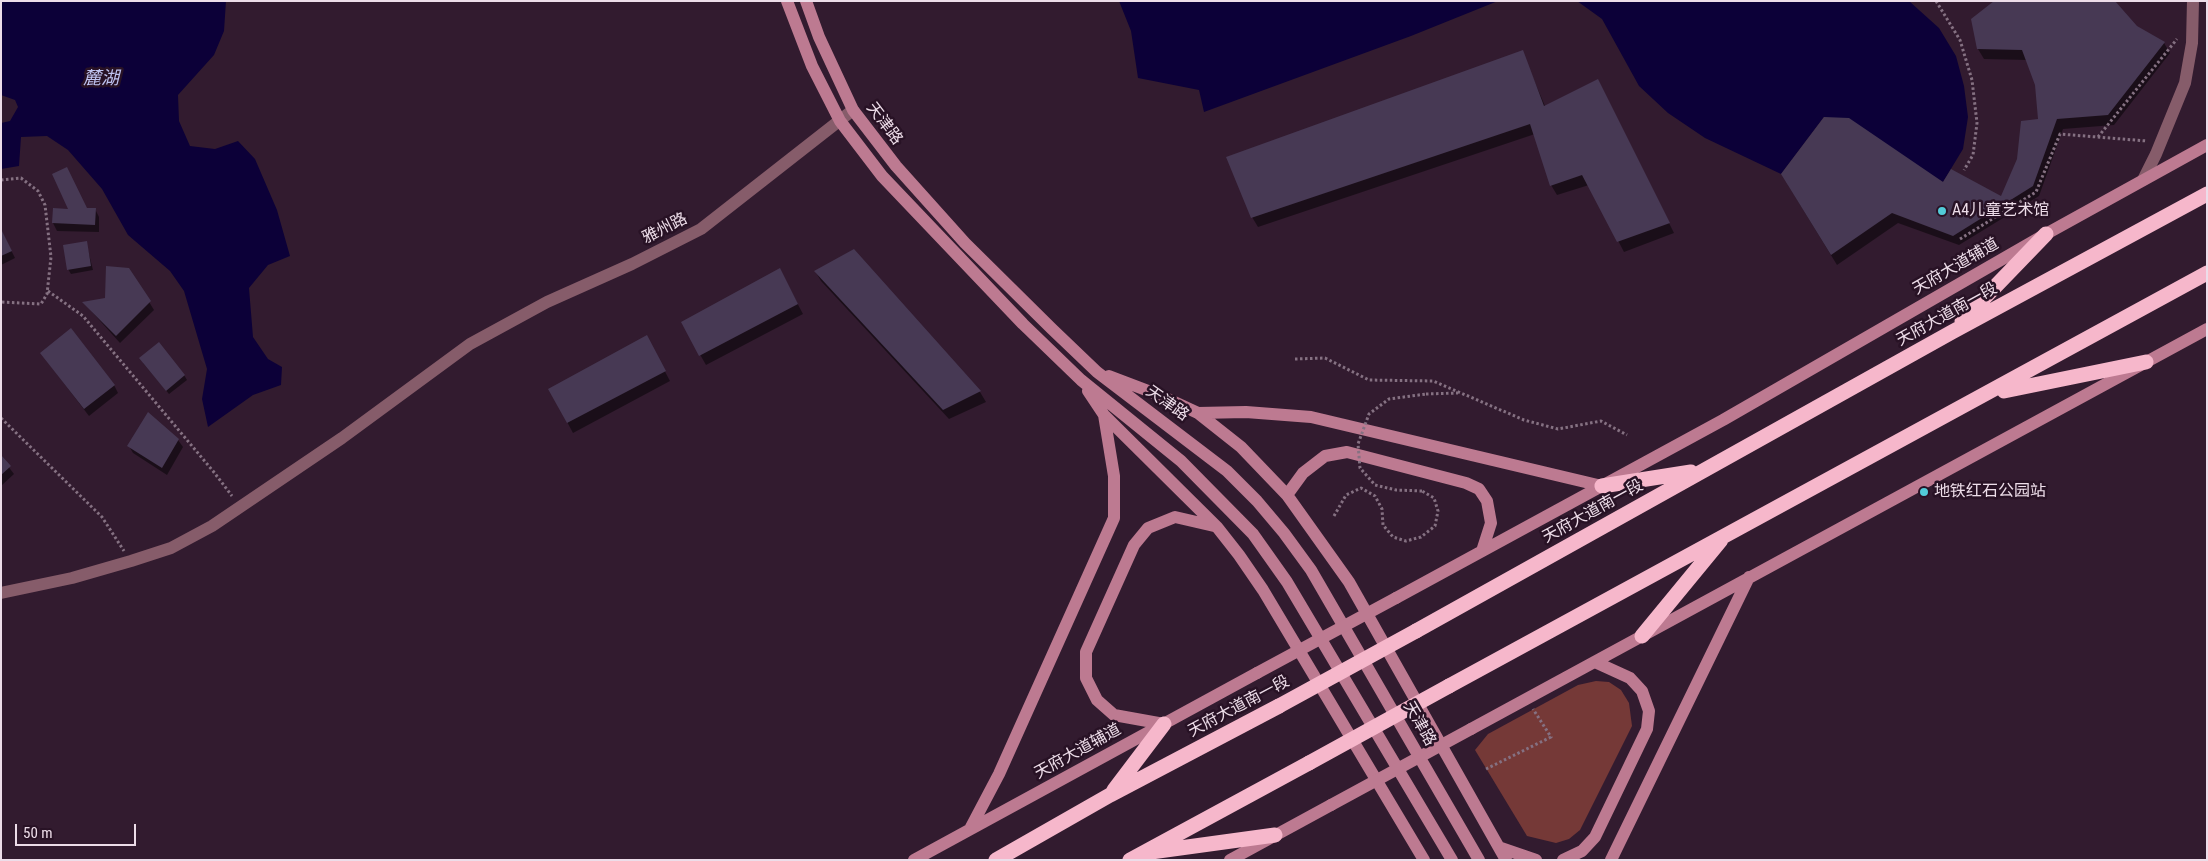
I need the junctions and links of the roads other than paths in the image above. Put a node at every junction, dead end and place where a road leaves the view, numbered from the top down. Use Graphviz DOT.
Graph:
graph roads {
  1 [pos="787,1"];
  2 [pos="806,1"];
  3 [pos="2193,1"];
  4 [pos="853,110"];
  5 [pos="840,121"];
  6 [pos="2207,146"];
  7 [pos="2143,180"];
  8 [pos="2207,194"];
  9 [pos="2046,234"];
  10 [pos="2207,273"];
  11 [pos="2207,329"];
  12 [pos="1952,332"];
  13 [pos="2146,362"];
  14 [pos="1097,372"];
  15 [pos="1081,380"];
  16 [pos="1987,394"];
  17 [pos="1198,413"];
  18 [pos="1104,415"];
  19 [pos="1702,470"];
  20 [pos="1602,486"];
  21 [pos="1287,495"];
  22 [pos="1217,527"];
  23 [pos="1726,534"];
  24 [pos="1482,551"];
  25 [pos="1749,577"];
  26 [pos="1,594"];
  27 [pos="1642,636"];
  28 [pos="1595,662"];
  29 [pos="1164,724"];
  30 [pos="1110,795"];
  31 [pos="970,829"];
  32 [pos="1275,835"];
  33 [pos="1504,854"];
  34 [pos="1136,857"];
  35 [pos="1233,859"];
  36 [pos="914,860"];
  37 [pos="996,860"];
  38 [pos="1424,860"];
  39 [pos="1452,860"];
  40 [pos="1480,860"];
  41 [pos="1536,860"];
  42 [pos="1564,860"];
  43 [pos="1611,860"];
  1 -- 5 [label="street, 天津路"];
  2 -- 4 [label="street, 天津路"];
  3 -- 7 [label="street"];
  4 -- 5 [label="street, 雅州路"];
  4 -- 14 [label="street, 天津路"];
  5 -- 15 [label="street, 天津路"];
  5 -- 26 [label="street, 雅州路"];
  6 -- 7 [label="street, 天府大道辅道"];
  7 -- 9 [label="street, 天府大道辅道"];
  8 -- 12 [label="highway, 天府大道南一段"];
  9 -- 12 [label="highway"];
  9 -- 20 [label="street, 天府大道辅道"];
  10 -- 16 [label="highway"];
  11 -- 13 [label="street"];
  12 -- 19 [label="highway, 天府大道南一段"];
  13 -- 16 [label="highway"];
  13 -- 25 [label="street"];
  14 -- 17 [label="street"];
  14 -- 40 [label="street, 天津路"];
  15 -- 18 [label="street"];
  15 -- 39 [label="street, 天津路"];
  16 -- 23 [label="highway"];
  17 -- 20 [label="street"];
  17 -- 21 [label="street"];
  18 -- 22 [label="street"];
  18 -- 31 [label="street"];
  19 -- 20 [label="highway"];
  19 -- 30 [label="highway, 天府大道南一段, bridge"];
  20 -- 24 [label="street, 天府大道辅道"];
  21 -- 24 [label="street"];
  21 -- 33 [label="street"];
  22 -- 29 [label="street"];
  22 -- 38 [label="street"];
  23 -- 27 [label="highway"];
  23 -- 34 [label="highway, bridge"];
  24 -- 29 [label="street, 天府大道辅道, bridge"];
  25 -- 27 [label="street"];
  25 -- 43 [label="street"];
  27 -- 28 [label="street"];
  28 -- 32 [label="street, bridge"];
  28 -- 42 [label="street"];
  29 -- 30 [label="highway"];
  29 -- 31 [label="street, 天府大道辅道"];
  30 -- 37 [label="highway, 天府大道南一段"];
  31 -- 36 [label="street, 天府大道辅道"];
  32 -- 34 [label="highway"];
  32 -- 35 [label="street"];
  33 -- 41 [label="street"];
}
